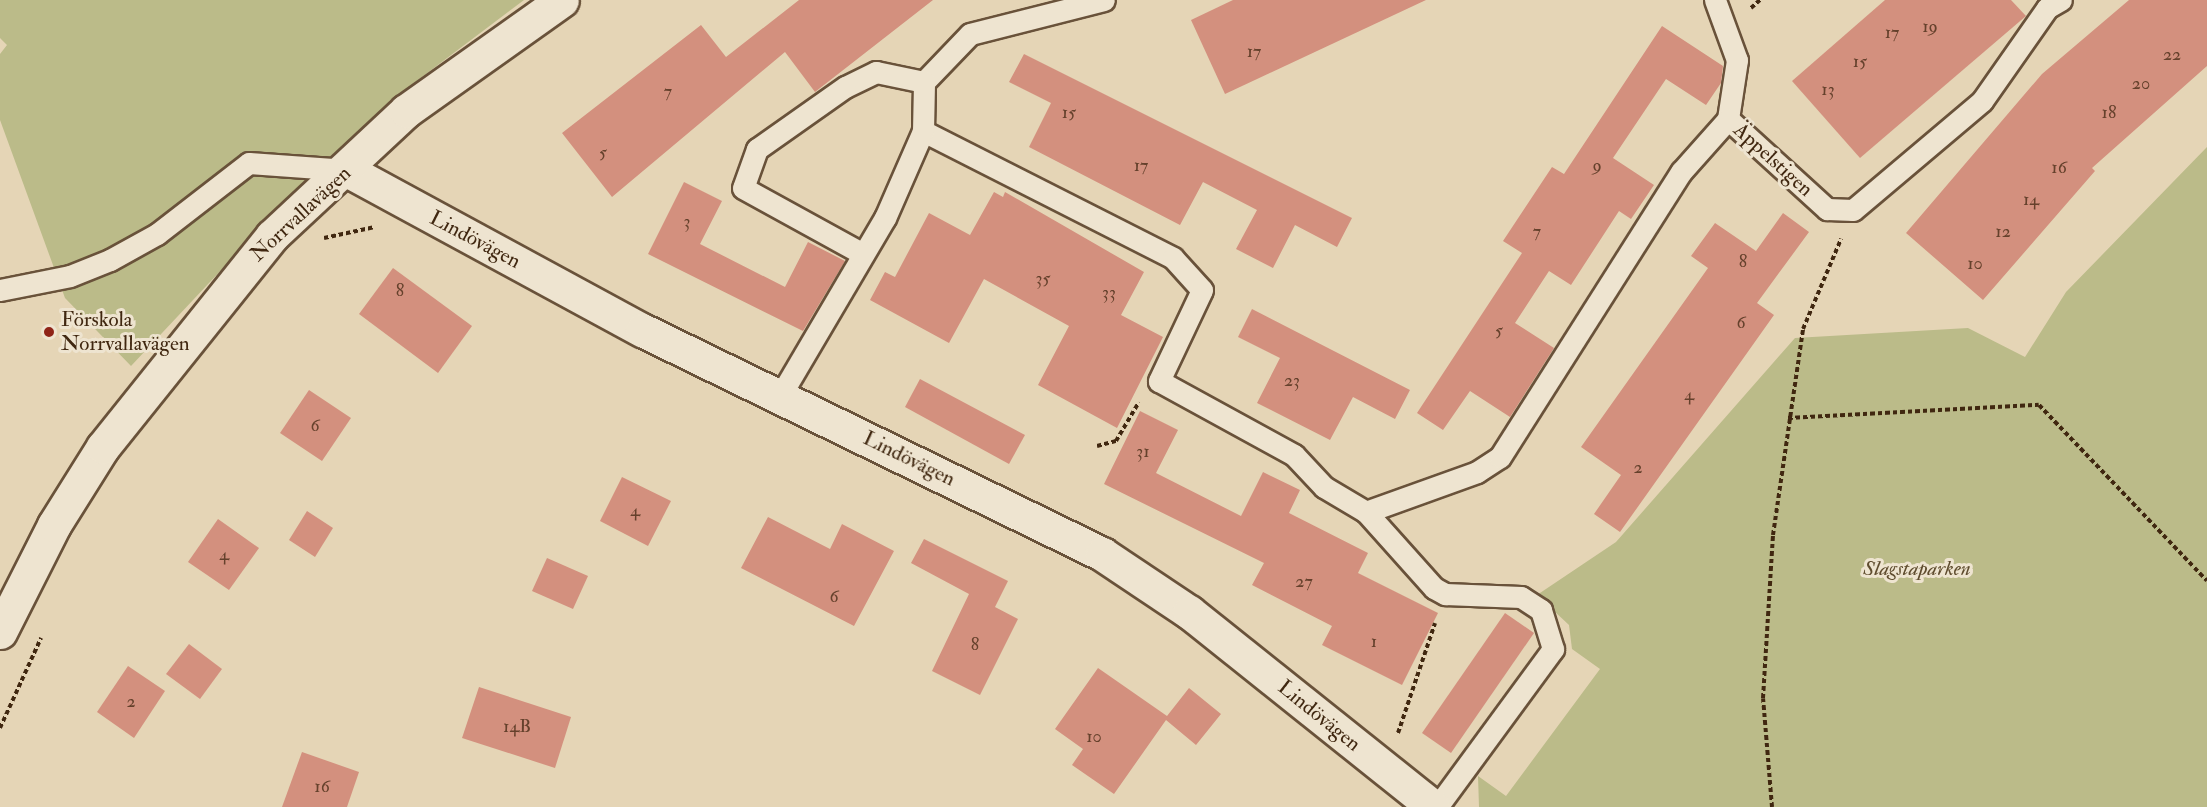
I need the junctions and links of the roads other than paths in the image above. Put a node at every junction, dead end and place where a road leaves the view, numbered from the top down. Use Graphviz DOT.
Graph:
graph roads {
  1 [pos="562,0"];
  2 [pos="1104,0"];
  3 [pos="1715,0"];
  4 [pos="2049,3"];
  5 [pos="924,82"];
  6 [pos="1728,119"];
  7 [pos="923,131"];
  8 [pos="347,170"];
  9 [pos="863,255"];
  10 [pos="0,290"];
  11 [pos="780,396"];
  12 [pos="1366,512"];
  13 [pos="0,632"];
  14 [pos="1435,807"];
  1 -- 8 [label="street, Norrvallavägen"];
  2 -- 5 [label="lane"];
  3 -- 6 [label="lane"];
  4 -- 6 [label="lane, Äppelstigen"];
  5 -- 7 [label="lane"];
  5 -- 9 [label="lane"];
  6 -- 12 [label="lane, Äppelstigen"];
  7 -- 9 [label="lane"];
  7 -- 12 [label="lane"];
  8 -- 10 [label="lane"];
  8 -- 11 [label="street, Lindövägen"];
  8 -- 13 [label="street, Norrvallavägen"];
  9 -- 11 [label="lane"];
  11 -- 14 [label="street, Lindövägen"];
  12 -- 14 [label="lane"];
}
